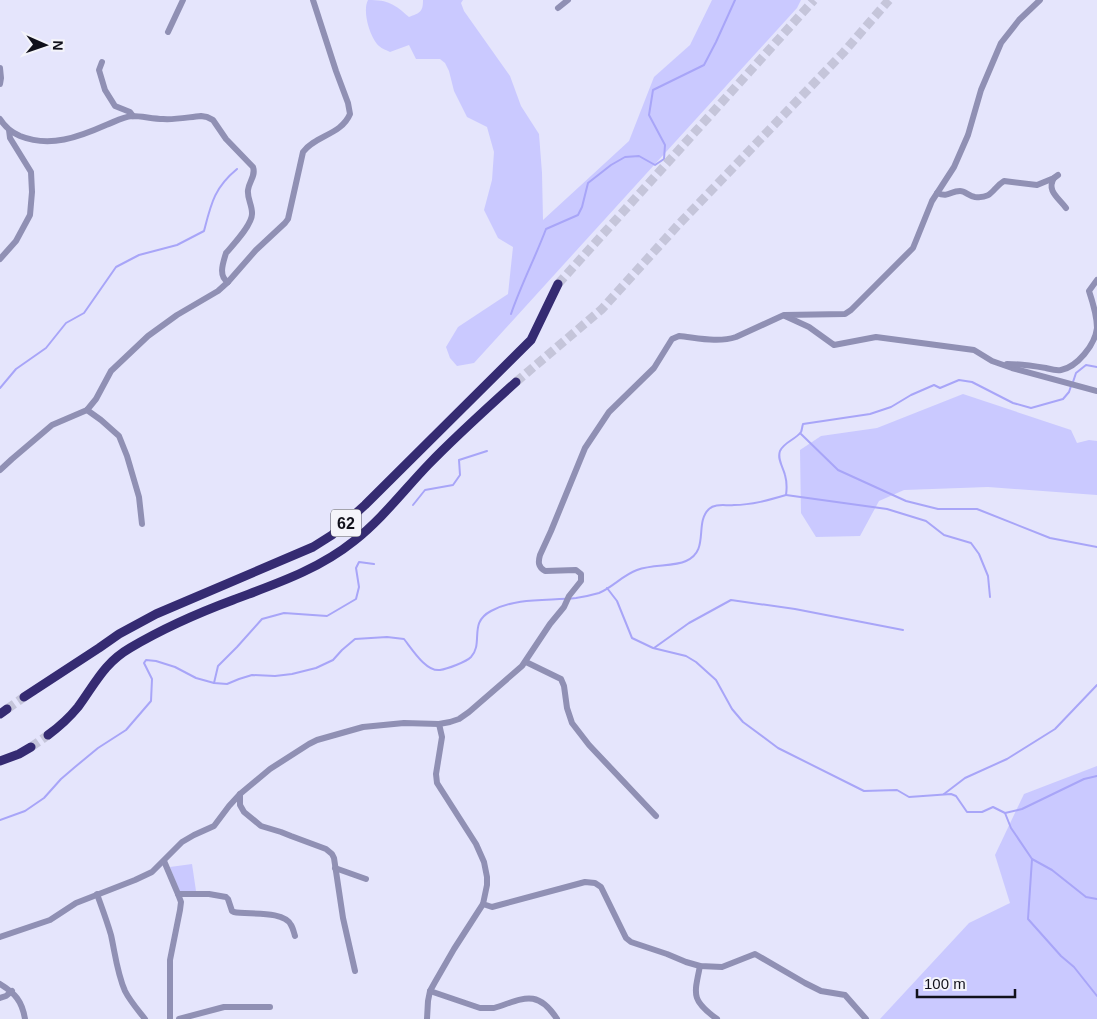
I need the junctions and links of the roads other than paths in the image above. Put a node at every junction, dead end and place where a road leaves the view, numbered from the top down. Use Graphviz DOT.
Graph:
graph roads {
  1 [pos="183,0"];
  2 [pos="313,0"];
  3 [pos="568,0"];
  4 [pos="1040,0"];
  5 [pos="558,8"];
  6 [pos="168,32"];
  7 [pos="102,62"];
  8 [pos="0,68"];
  9 [pos="0,84"];
  10 [pos="133,116"];
  11 [pos="0,119"];
  12 [pos="9,130"];
  13 [pos="937,193"];
  14 [pos="1066,208"];
  15 [pos="0,259"];
  16 [pos="1097,280"];
  17 [pos="228,282"];
  18 [pos="558,284"];
  19 [pos="784,315"];
  20 [pos="999,363"];
  21 [pos="516,382"];
  22 [pos="1097,391"];
  23 [pos="86,410"];
  24 [pos="0,470"];
  25 [pos="142,524"];
  26 [pos="526,662"];
  27 [pos="24,697"];
  28 [pos="439,724"];
  29 [pos="48,735"];
  30 [pos="31,747"];
  31 [pos="0,761"];
  32 [pos="240,794"];
  33 [pos="656,816"];
  34 [pos="164,861"];
  35 [pos="335,868"];
  36 [pos="366,879"];
  37 [pos="97,894"];
  38 [pos="178,894"];
  39 [pos="483,904"];
  40 [pos="0,936"];
  41 [pos="295,936"];
  42 [pos="700,966"];
  43 [pos="355,971"];
  44 [pos="0,984"];
  45 [pos="430,991"];
  46 [pos="12,992"];
  47 [pos="0,998"];
  48 [pos="270,1007"];
  49 [pos="25,1019"];
  50 [pos="145,1019"];
  51 [pos="173,1019"];
  52 [pos="427,1019"];
  53 [pos="557,1019"];
  54 [pos="717,1019"];
  55 [pos="866,1019"];
  1 -- 6 [label="street"];
  2 -- 17 [label="street"];
  3 -- 5 [label="street"];
  4 -- 13 [label="street"];
  7 -- 10 [label="street"];
  8 -- 9 [label="street"];
  10 -- 12 [label="street"];
  10 -- 17 [label="street"];
  11 -- 12 [label="street"];
  12 -- 15 [label="street"];
  13 -- 14 [label="street"];
  13 -- 19 [label="street"];
  16 -- 20 [label="street"];
  17 -- 23 [label="street"];
  18 -- 27 [label="highway, 62"];
  19 -- 20 [label="street"];
  19 -- 26 [label="street"];
  20 -- 22 [label="street"];
  21 -- 29 [label="highway, 62"];
  23 -- 24 [label="street"];
  23 -- 25 [label="street"];
  26 -- 28 [label="street"];
  26 -- 33 [label="street"];
  28 -- 32 [label="street"];
  28 -- 39 [label="street"];
  30 -- 31 [label="highway"];
  32 -- 34 [label="street"];
  32 -- 35 [label="street"];
  34 -- 37 [label="street"];
  34 -- 38 [label="street"];
  35 -- 36 [label="street"];
  35 -- 43 [label="street"];
  37 -- 40 [label="street"];
  37 -- 50 [label="street"];
  38 -- 41 [label="street"];
  38 -- 51 [label="street"];
  39 -- 42 [label="street"];
  39 -- 45 [label="street"];
  42 -- 54 [label="street"];
  42 -- 55 [label="street"];
  44 -- 46 [label="street"];
  45 -- 52 [label="street"];
  45 -- 53 [label="street"];
  46 -- 47 [label="street"];
  46 -- 49 [label="street"];
  48 -- 51 [label="street"];
}
